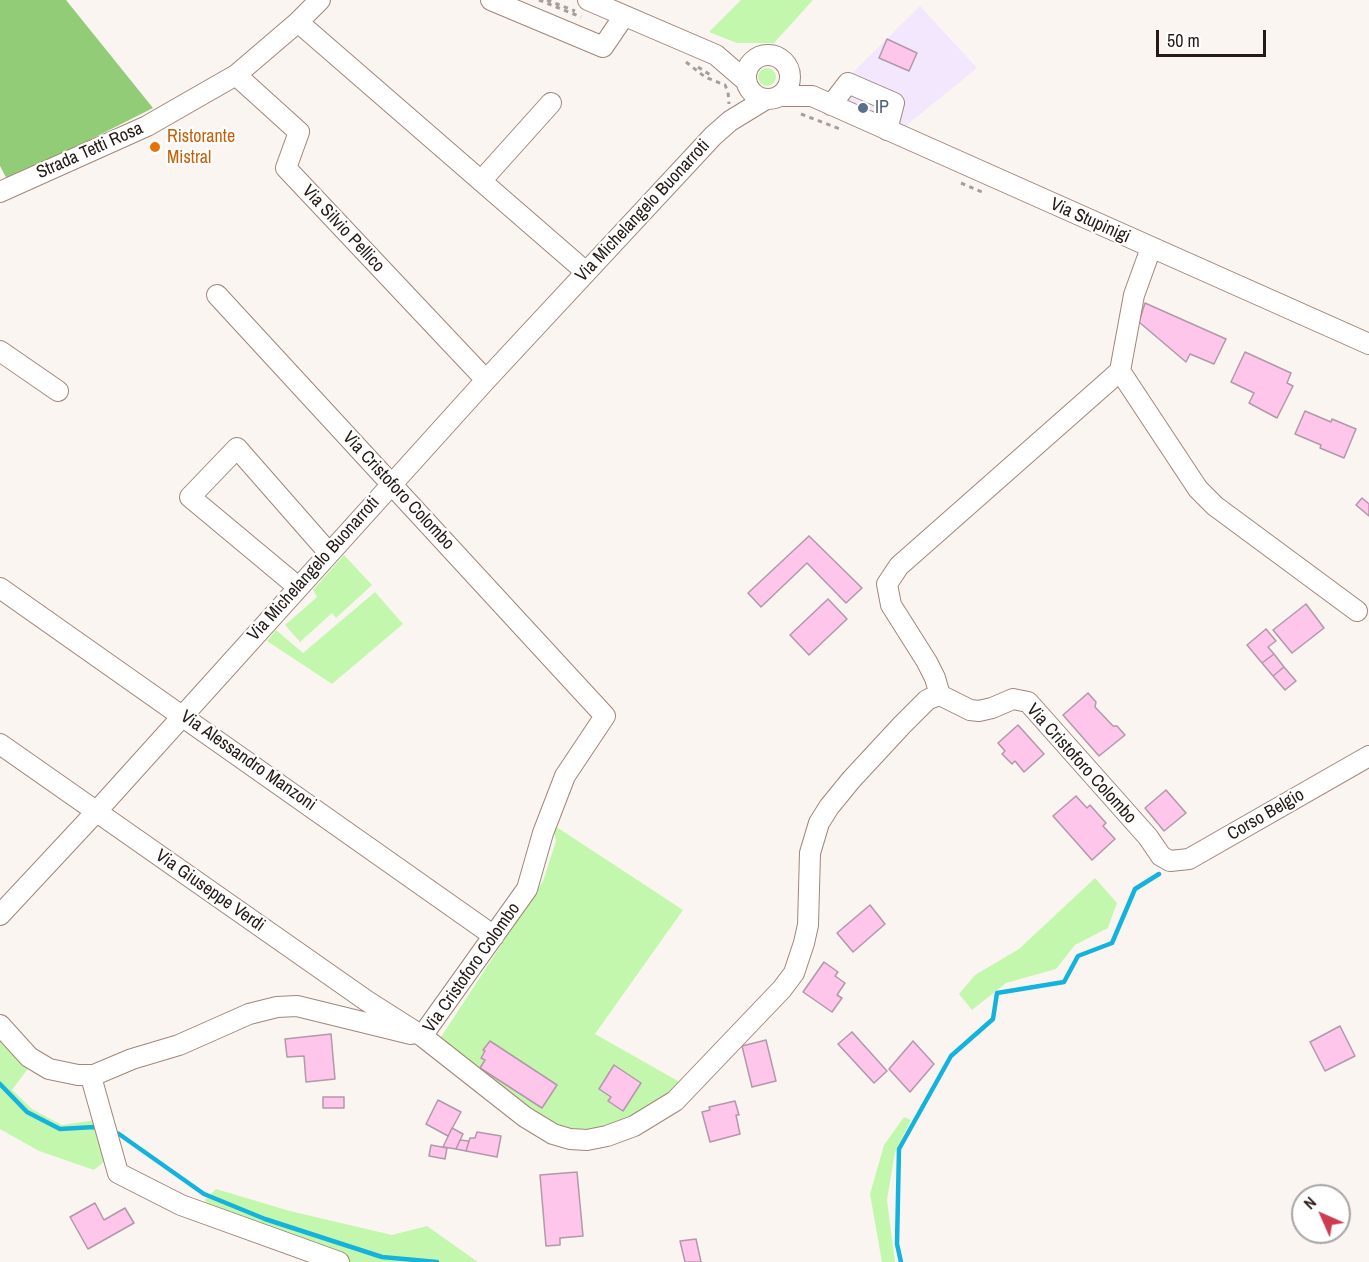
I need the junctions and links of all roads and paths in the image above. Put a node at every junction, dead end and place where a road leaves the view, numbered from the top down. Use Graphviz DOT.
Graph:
graph roads {
  1 [pos="320,0"];
  2 [pos="491,0"];
  3 [pos="539,0"];
  4 [pos="585,9"];
  5 [pos="624,16"];
  6 [pos="298,22"];
  7 [pos="716,55"];
  8 [pos="759,57"];
  9 [pos="680,58"];
  10 [pos="788,70"];
  11 [pos="236,75"];
  12 [pos="747,84"];
  13 [pos="812,96"];
  14 [pos="772,97"];
  15 [pos="551,103"];
  16 [pos="831,105"];
  17 [pos="798,113"];
  18 [pos="732,117"];
  19 [pos="887,130"];
  20 [pos="845,131"];
  21 [pos="481,181"];
  22 [pos="958,181"];
  23 [pos="0,192"];
  24 [pos="989,195"];
  25 [pos="1151,248"];
  26 [pos="586,272"];
  27 [pos="218,295"];
  28 [pos="1369,344"];
  29 [pos="0,351"];
  30 [pos="1120,371"];
  31 [pos="486,380"];
  32 [pos="58,391"];
  33 [pos="392,483"];
  34 [pos="329,553"];
  35 [pos="298,587"];
  36 [pos="0,588"];
  37 [pos="1357,610"];
  38 [pos="940,695"];
  39 [pos="184,716"];
  40 [pos="0,744"];
  41 [pos="1369,756"];
  42 [pos="96,812"];
  43 [pos="1161,856"];
  44 [pos="0,915"];
  45 [pos="494,936"];
  46 [pos="0,1025"];
  47 [pos="422,1036"];
  48 [pos="94,1074"];
  49 [pos="339,1262"];
  1 -- 6 [label="street, Strada Tetti Rosa"];
  2 -- 5 [label="street"];
  3 -- 4 [label="path"];
  4 -- 5 [label="street"];
  5 -- 7 [label="street"];
  6 -- 11 [label="street, Strada Tetti Rosa"];
  6 -- 21 [label="street"];
  7 -- 8 [label="street"];
  7 -- 12 [label="street"];
  8 -- 10 [label="street"];
  8 -- 12 [label="street"];
  9 -- 18 [label="path"];
  10 -- 13 [label="street, Via Stupinigi"];
  10 -- 14 [label="street"];
  11 -- 23 [label="street, Strada Tetti Rosa"];
  11 -- 31 [label="street, Via Silvio Pellico"];
  12 -- 14 [label="street"];
  12 -- 18 [label="street, Via Michelangelo Buonarroti"];
  13 -- 14 [label="street, Via Stupinigi"];
  13 -- 16 [label="street, Via Stupinigi"];
  14 -- 18 [label="street, Via Michelangelo Buonarroti"];
  15 -- 21 [label="street"];
  16 -- 19 [label="street, Via Stupinigi"];
  16 -- 19 [label="street"];
  17 -- 20 [label="path"];
  18 -- 26 [label="street, Via Michelangelo Buonarroti"];
  19 -- 25 [label="street, Via Stupinigi"];
  21 -- 26 [label="street"];
  22 -- 24 [label="path"];
  25 -- 28 [label="street, Via Stupinigi"];
  25 -- 30 [label="street"];
  26 -- 31 [label="street, Via Michelangelo Buonarroti"];
  27 -- 33 [label="street, Via Cristoforo Colombo"];
  29 -- 32 [label="street"];
  30 -- 37 [label="street"];
  30 -- 38 [label="street"];
  31 -- 33 [label="street, Via Michelangelo Buonarroti"];
  33 -- 34 [label="street, Via Michelangelo Buonarroti"];
  33 -- 45 [label="street, Via Cristoforo Colombo"];
  34 -- 35 [label="street, Via Michelangelo Buonarroti"];
  34 -- 35 [label="street"];
  35 -- 39 [label="street, Via Michelangelo Buonarroti"];
  36 -- 39 [label="street, Via Alessandro Manzoni"];
  38 -- 43 [label="street, Via Cristoforo Colombo"];
  38 -- 47 [label="street, Via Cristoforo Colombo"];
  39 -- 42 [label="street, Via Michelangelo Buonarroti"];
  39 -- 45 [label="street, Via Alessandro Manzoni"];
  40 -- 42 [label="street, Via Giuseppe Verdi"];
  41 -- 43 [label="street, Corso Belgio"];
  42 -- 44 [label="street, Via Michelangelo Buonarroti"];
  42 -- 47 [label="street, Via Giuseppe Verdi"];
  45 -- 47 [label="street, Via Cristoforo Colombo"];
  46 -- 48 [label="street"];
  47 -- 48 [label="street"];
  48 -- 49 [label="street"];
}
